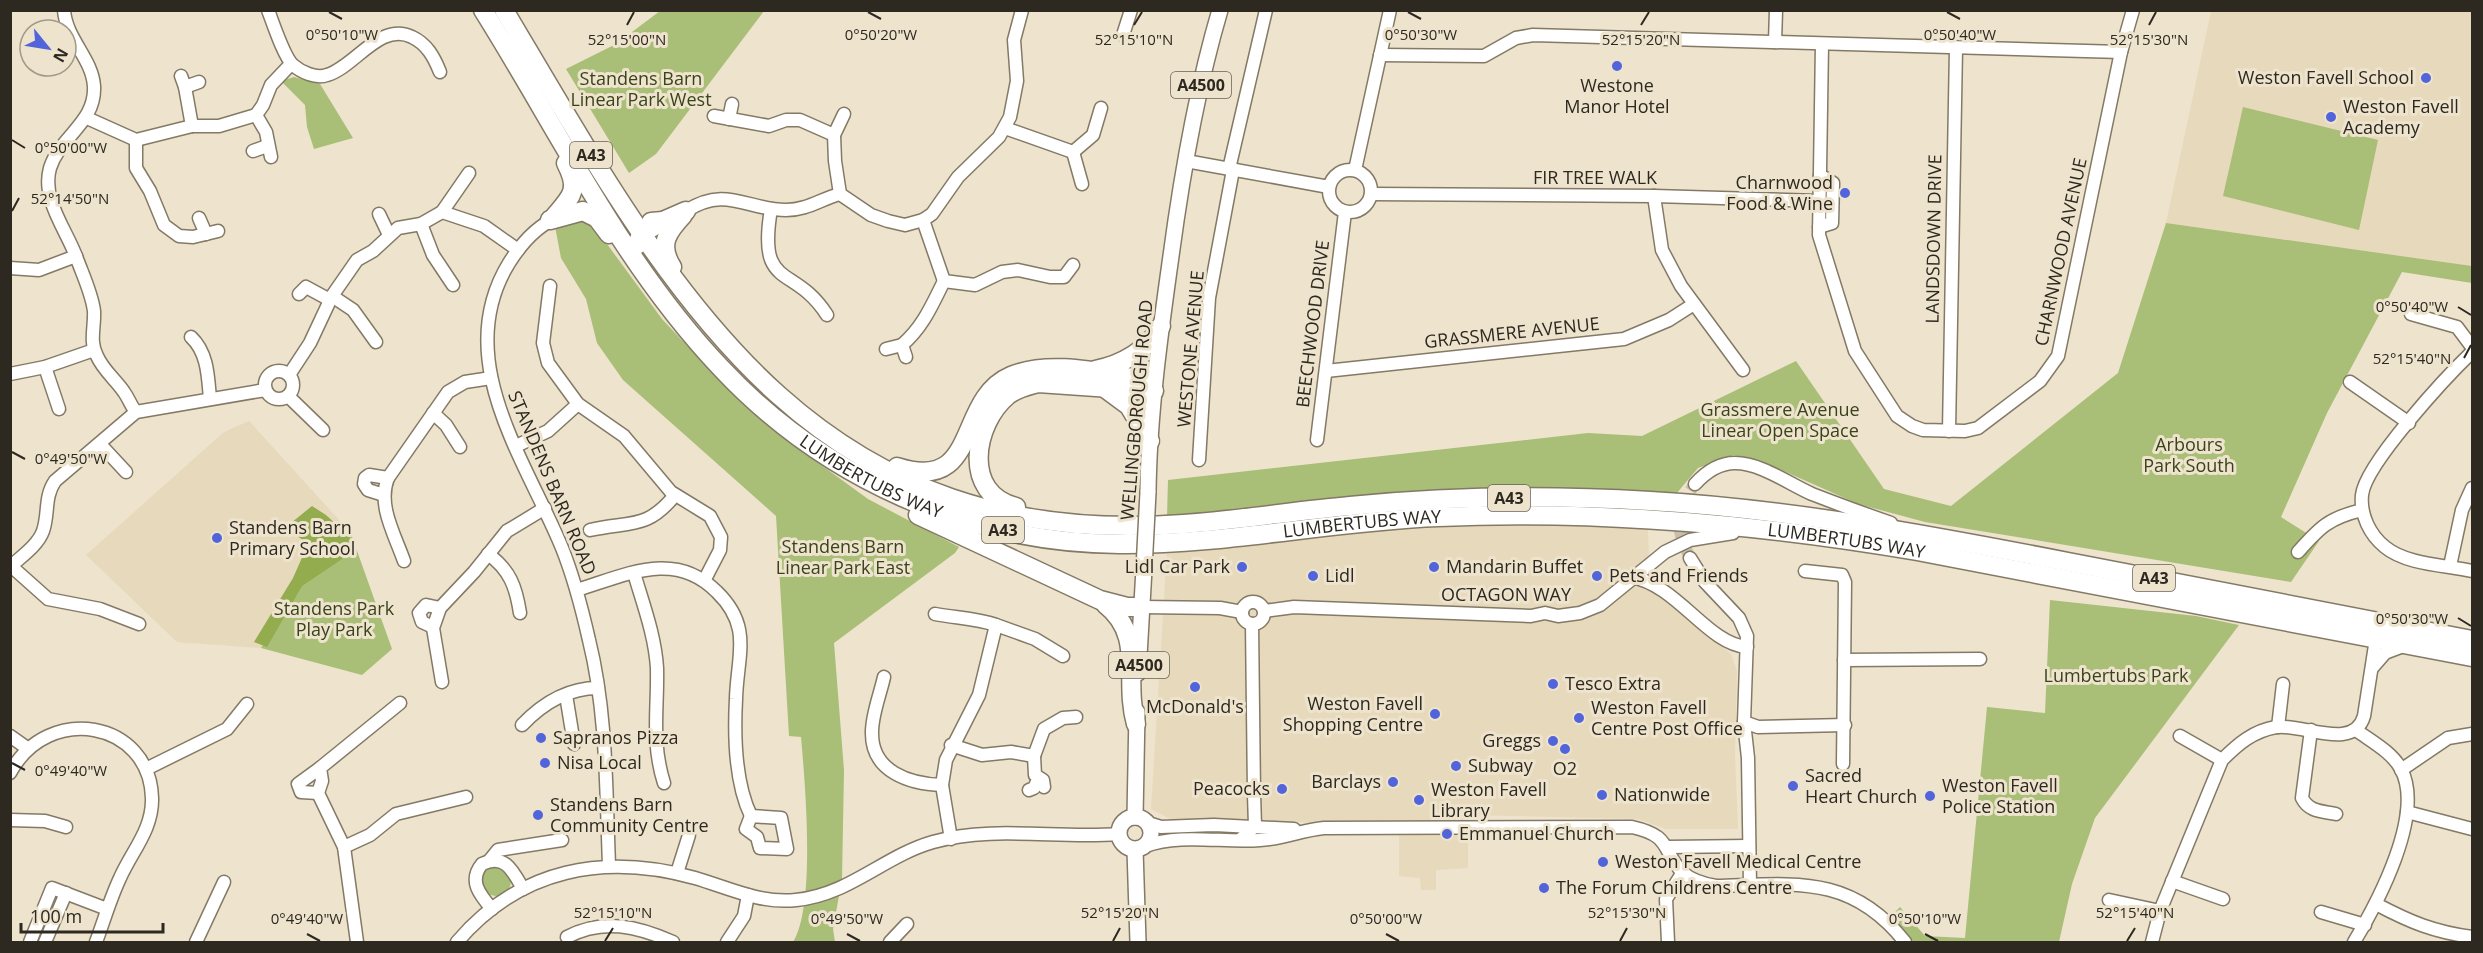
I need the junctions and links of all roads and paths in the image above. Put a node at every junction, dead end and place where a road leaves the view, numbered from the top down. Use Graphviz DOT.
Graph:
graph roads {
  1 [pos="64,10"];
  2 [pos="268,10"];
  3 [pos="483,10"];
  4 [pos="504,10"];
  5 [pos="1022,10"];
  6 [pos="1131,10"];
  7 [pos="1220,10"];
  8 [pos="1266,10"];
  9 [pos="1390,10"];
  10 [pos="1776,10"];
  11 [pos="2133,10"];
  12 [pos="1123,35"];
  13 [pos="1775,42"];
  14 [pos="1822,44"];
  15 [pos="1956,48"];
  16 [pos="2121,52"];
  17 [pos="1380,55"];
  18 [pos="533,59"];
  19 [pos="291,64"];
  20 [pos="440,72"];
  21 [pos="199,82"];
  22 [pos="537,99"];
  23 [pos="732,104"];
  24 [pos="1101,108"];
  25 [pos="844,114"];
  26 [pos="255,115"];
  27 [pos="714,116"];
  28 [pos="87,118"];
  29 [pos="729,119"];
  30 [pos="192,126"];
  31 [pos="1005,128"];
  32 [pos="834,135"];
  33 [pos="136,140"];
  34 [pos="584,144"];
  35 [pos="253,151"];
  36 [pos="1073,152"];
  37 [pos="1186,161"];
  38 [pos="1231,169"];
  39 [pos="1355,170"];
  40 [pos="469,173"];
  41 [pos="1820,176"];
  42 [pos="1082,184"];
  43 [pos="1329,187"];
  44 [pos="840,194"];
  45 [pos="1371,194"];
  46 [pos="595,196"];
  47 [pos="1654,196"];
  48 [pos="1819,201"];
  49 [pos="771,208"];
  50 [pos="442,212"];
  51 [pos="686,212"];
  52 [pos="1345,212"];
  53 [pos="379,214"];
  54 [pos="199,218"];
  55 [pos="550,220"];
  56 [pos="923,220"];
  57 [pos="663,221"];
  58 [pos="421,224"];
  59 [pos="1819,227"];
  60 [pos="641,234"];
  61 [pos="389,235"];
  62 [pos="518,250"];
  63 [pos="76,256"];
  64 [pos="1072,265"];
  65 [pos="10,268"];
  66 [pos="944,281"];
  67 [pos="453,285"];
  68 [pos="550,286"];
  69 [pos="299,294"];
  70 [pos="685,296"];
  71 [pos="331,298"];
  72 [pos="1694,304"];
  73 [pos="2411,314"];
  74 [pos="676,315"];
  75 [pos="827,315"];
  76 [pos="1161,326"];
  77 [pos="191,337"];
  78 [pos="376,342"];
  79 [pos="2472,347"];
  80 [pos="885,348"];
  81 [pos="94,350"];
  82 [pos="2472,352"];
  83 [pos="45,367"];
  84 [pos="720,368"];
  85 [pos="1743,370"];
  86 [pos="1084,371"];
  87 [pos="1326,371"];
  88 [pos="10,374"];
  89 [pos="289,375"];
  90 [pos="491,378"];
  91 [pos="2350,382"];
  92 [pos="1155,386"];
  93 [pos="1104,388"];
  94 [pos="265,390"];
  95 [pos="288,396"];
  96 [pos="210,399"];
  97 [pos="578,404"];
  98 [pos="59,410"];
  99 [pos="136,412"];
  100 [pos="433,413"];
  101 [pos="2409,423"];
  102 [pos="323,430"];
  103 [pos="1949,431"];
  104 [pos="1317,440"];
  105 [pos="1150,441"];
  106 [pos="100,444"];
  107 [pos="516,446"];
  108 [pos="460,447"];
  109 [pos="851,450"];
  110 [pos="1199,460"];
  111 [pos="842,467"];
  112 [pos="126,472"];
  113 [pos="388,478"];
  114 [pos="1695,484"];
  115 [pos="2472,488"];
  116 [pos="384,495"];
  117 [pos="675,495"];
  118 [pos="545,507"];
  119 [pos="2362,510"];
  120 [pos="1098,526"];
  121 [pos="1761,528"];
  122 [pos="590,530"];
  123 [pos="1919,533"];
  124 [pos="2298,552"];
  125 [pos="488,554"];
  126 [pos="1657,557"];
  127 [pos="1690,558"];
  128 [pos="404,561"];
  129 [pos="11,566"];
  130 [pos="2450,566"];
  131 [pos="1805,571"];
  132 [pos="2472,571"];
  133 [pos="634,573"];
  134 [pos="1631,577"];
  135 [pos="705,579"];
  136 [pos="1657,585"];
  137 [pos="577,590"];
  138 [pos="1100,600"];
  139 [pos="1142,607"];
  140 [pos="1264,611"];
  141 [pos="1242,612"];
  142 [pos="520,613"];
  143 [pos="935,614"];
  144 [pos="140,624"];
  145 [pos="1252,624"];
  146 [pos="2389,624"];
  147 [pos="996,625"];
  148 [pos="2349,634"];
  149 [pos="2376,639"];
  150 [pos="2472,640"];
  151 [pos="2407,645"];
  152 [pos="1747,647"];
  153 [pos="1063,656"];
  154 [pos="2472,657"];
  155 [pos="1980,659"];
  156 [pos="1844,660"];
  157 [pos="2372,668"];
  158 [pos="884,677"];
  159 [pos="442,682"];
  160 [pos="2283,684"];
  161 [pos="598,688"];
  162 [pos="566,695"];
  163 [pos="400,703"];
  164 [pos="247,704"];
  165 [pos="1076,717"];
  166 [pos="1744,722"];
  167 [pos="1136,724"];
  168 [pos="522,725"];
  169 [pos="1845,725"];
  170 [pos="2278,727"];
  171 [pos="2310,730"];
  172 [pos="2356,730"];
  173 [pos="2472,734"];
  174 [pos="10,736"];
  175 [pos="2180,736"];
  176 [pos="574,744"];
  177 [pos="951,745"];
  178 [pos="27,748"];
  179 [pos="1034,756"];
  180 [pos="2222,760"];
  181 [pos="1843,764"];
  182 [pos="320,768"];
  183 [pos="146,769"];
  184 [pos="2401,770"];
  185 [pos="10,773"];
  186 [pos="664,783"];
  187 [pos="942,785"];
  188 [pos="1029,790"];
  189 [pos="318,793"];
  190 [pos="466,797"];
  191 [pos="2407,812"];
  192 [pos="2336,814"];
  193 [pos="751,816"];
  194 [pos="10,820"];
  195 [pos="1141,820"];
  196 [pos="1255,826"];
  197 [pos="66,827"];
  198 [pos="2472,829"];
  199 [pos="1301,830"];
  200 [pos="1118,834"];
  201 [pos="689,835"];
  202 [pos="951,839"];
  203 [pos="562,840"];
  204 [pos="1240,840"];
  205 [pos="1749,846"];
  206 [pos="344,847"];
  207 [pos="1668,847"];
  208 [pos="1140,848"];
  209 [pos="489,861"];
  210 [pos="609,865"];
  211 [pos="1683,872"];
  212 [pos="677,873"];
  213 [pos="2172,881"];
  214 [pos="224,882"];
  215 [pos="1750,885"];
  216 [pos="524,889"];
  217 [pos="66,893"];
  218 [pos="748,895"];
  219 [pos="2223,899"];
  220 [pos="2109,900"];
  221 [pos="2376,904"];
  222 [pos="107,909"];
  223 [pos="492,909"];
  224 [pos="2160,911"];
  225 [pos="2321,912"];
  226 [pos="907,924"];
  227 [pos="2365,925"];
  228 [pos="567,937"];
  229 [pos="2472,937"];
  230 [pos="2458,939"];
  231 [pos="30,942"];
  232 [pos="45,942"];
  233 [pos="96,942"];
  234 [pos="196,942"];
  235 [pos="357,942"];
  236 [pos="457,942"];
  237 [pos="673,942"];
  238 [pos="727,942"];
  239 [pos="890,942"];
  240 [pos="1138,942"];
  241 [pos="1668,942"];
  242 [pos="1905,942"];
  243 [pos="2152,942"];
  244 [pos="2354,942"];
  1 -- 28 [label="street"];
  2 -- 19 [label="street"];
  3 -- 22 [label="highway, LUMBERTUBS WAY / A43"];
  4 -- 18 [label="highway, LUMBERTUBS WAY / A43"];
  5 -- 31 [label="street"];
  6 -- 12 [label="street"];
  7 -- 37 [label="main road, WELLINGBOROUGH ROAD / A4500"];
  8 -- 38 [label="street, WESTONE AVENUE"];
  9 -- 17 [label="street"];
  10 -- 13 [label="street"];
  11 -- 16 [label="street, CHARNWOOD AVENUE"];
  13 -- 14 [label="street"];
  13 -- 17 [label="street"];
  14 -- 15 [label="street"];
  14 -- 41 [label="street, CHARNWOOD AVENUE"];
  15 -- 16 [label="street"];
  15 -- 103 [label="street, LANDSDOWN DRIVE"];
  16 -- 103 [label="street, CHARNWOOD AVENUE"];
  17 -- 39 [label="street"];
  18 -- 34 [label="highway, LUMBERTUBS WAY / A43"];
  18 -- 46 [label="highway"];
  19 -- 20 [label="street"];
  19 -- 26 [label="street"];
  21 -- 30 [label="street"];
  22 -- 46 [label="highway, LUMBERTUBS WAY / A43"];
  22 -- 55 [label="highway"];
  23 -- 29 [label="street"];
  24 -- 36 [label="street"];
  25 -- 32 [label="street"];
  26 -- 30 [label="street"];
  26 -- 35 [label="street"];
  27 -- 29 [label="street"];
  28 -- 33 [label="street"];
  28 -- 63 [label="street"];
  29 -- 32 [label="street"];
  30 -- 33 [label="street"];
  31 -- 36 [label="street"];
  31 -- 56 [label="street"];
  32 -- 44 [label="street"];
  33 -- 54 [label="street"];
  34 -- 57 [label="highway"];
  34 -- 60 [label="highway, LUMBERTUBS WAY / A43"];
  36 -- 42 [label="street"];
  37 -- 38 [label="street"];
  37 -- 76 [label="main road, WELLINGBOROUGH ROAD / A4500"];
  38 -- 43 [label="street"];
  38 -- 110 [label="street, WESTONE AVENUE"];
  39 -- 43 [label="street"];
  39 -- 45 [label="street"];
  40 -- 50 [label="street"];
  41 -- 48 [label="street, CHARNWOOD AVENUE"];
  41 -- 59 [label="street"];
  43 -- 52 [label="street"];
  44 -- 49 [label="street"];
  44 -- 56 [label="street"];
  45 -- 47 [label="street, FIR TREE WALK"];
  45 -- 52 [label="street"];
  46 -- 55 [label="street, STANDENS BARN ROAD"];
  46 -- 74 [label="highway, LUMBERTUBS WAY / A43"];
  47 -- 48 [label="street, FIR TREE WALK"];
  47 -- 72 [label="street"];
  48 -- 59 [label="street, CHARNWOOD AVENUE"];
  49 -- 51 [label="street"];
  49 -- 75 [label="street"];
  50 -- 58 [label="street"];
  50 -- 62 [label="street"];
  51 -- 57 [label="highway"];
  51 -- 70 [label="highway"];
  52 -- 87 [label="street, BEECHWOOD DRIVE"];
  53 -- 61 [label="street"];
  55 -- 62 [label="street, STANDENS BARN ROAD"];
  55 -- 74 [label="highway"];
  56 -- 66 [label="street"];
  57 -- 60 [label="highway"];
  58 -- 61 [label="street"];
  58 -- 67 [label="street"];
  59 -- 103 [label="street, CHARNWOOD AVENUE"];
  60 -- 70 [label="highway, LUMBERTUBS WAY / A43"];
  60 -- 84 [label="highway"];
  61 -- 71 [label="street"];
  62 -- 90 [label="street, STANDENS BARN ROAD"];
  63 -- 65 [label="street"];
  63 -- 81 [label="street"];
  64 -- 66 [label="street"];
  66 -- 80 [label="street"];
  68 -- 97 [label="street"];
  69 -- 71 [label="street"];
  70 -- 109 [label="highway, LUMBERTUBS WAY / A43"];
  71 -- 78 [label="street"];
  71 -- 89 [label="street"];
  72 -- 85 [label="street"];
  72 -- 87 [label="street, GRASSMERE AVENUE"];
  73 -- 79 [label="street"];
  74 -- 84 [label="highway, LUMBERTUBS WAY / A43"];
  76 -- 86 [label="highway"];
  76 -- 92 [label="main road, WELLINGBOROUGH ROAD / A4500"];
  77 -- 96 [label="street"];
  81 -- 83 [label="street"];
  81 -- 99 [label="street"];
  82 -- 101 [label="street"];
  83 -- 88 [label="street"];
  83 -- 98 [label="street"];
  84 -- 111 [label="highway, LUMBERTUBS WAY / A43"];
  86 -- 92 [label="highway"];
  86 -- 109 [label="highway"];
  87 -- 104 [label="street, BEECHWOOD DRIVE"];
  89 -- 94 [label="street"];
  89 -- 95 [label="street"];
  90 -- 100 [label="street"];
  90 -- 107 [label="street, STANDENS BARN ROAD"];
  91 -- 101 [label="street"];
  92 -- 93 [label="highway"];
  92 -- 105 [label="main road, WELLINGBOROUGH ROAD / A4500"];
  93 -- 105 [label="highway"];
  93 -- 120 [label="highway"];
  94 -- 95 [label="street"];
  94 -- 96 [label="street"];
  95 -- 102 [label="street"];
  96 -- 99 [label="street"];
  97 -- 107 [label="street"];
  97 -- 117 [label="street"];
  99 -- 106 [label="street"];
  100 -- 108 [label="street"];
  100 -- 113 [label="street"];
  101 -- 119 [label="street"];
  105 -- 139 [label="main road, WELLINGBOROUGH ROAD / A4500, bridge"];
  106 -- 112 [label="street"];
  106 -- 129 [label="street"];
  107 -- 118 [label="street, STANDENS BARN ROAD"];
  109 -- 120 [label="highway, LUMBERTUBS WAY / A43"];
  111 -- 121 [label="highway, LUMBERTUBS WAY / A43"];
  111 -- 138 [label="highway"];
  113 -- 116 [label="street"];
  113 -- 116 [label="street"];
  114 -- 123 [label="street"];
  115 -- 130 [label="street"];
  116 -- 128 [label="street"];
  117 -- 122 [label="street"];
  117 -- 135 [label="street"];
  118 -- 125 [label="street"];
  118 -- 137 [label="street, STANDENS BARN ROAD"];
  119 -- 124 [label="street"];
  119 -- 130 [label="street"];
  120 -- 123 [label="highway, LUMBERTUBS WAY / A43"];
  121 -- 126 [label="street, OCTAGON WAY"];
  121 -- 148 [label="highway, LUMBERTUBS WAY / A43"];
  123 -- 146 [label="highway, LUMBERTUBS WAY / A43"];
  125 -- 142 [label="street"];
  125 -- 159 [label="street"];
  126 -- 134 [label="street, OCTAGON WAY"];
  126 -- 136 [label="street"];
  127 -- 152 [label="street"];
  129 -- 144 [label="street"];
  130 -- 132 [label="street"];
  131 -- 156 [label="street"];
  133 -- 135 [label="street"];
  133 -- 137 [label="street"];
  133 -- 186 [label="street"];
  134 -- 136 [label="street"];
  134 -- 140 [label="street, OCTAGON WAY"];
  135 -- 193 [label="street"];
  136 -- 152 [label="street"];
  137 -- 161 [label="street, STANDENS BARN ROAD"];
  138 -- 139 [label="highway"];
  138 -- 167 [label="highway"];
  139 -- 141 [label="street"];
  139 -- 167 [label="main road, WELLINGBOROUGH ROAD / A4500"];
  140 -- 141 [label="street"];
  140 -- 145 [label="street"];
  141 -- 145 [label="street"];
  143 -- 147 [label="street"];
  145 -- 196 [label="street"];
  146 -- 149 [label="street"];
  146 -- 150 [label="highway, LUMBERTUBS WAY / A43"];
  147 -- 153 [label="street"];
  147 -- 177 [label="street"];
  148 -- 149 [label="highway, LUMBERTUBS WAY / A43"];
  148 -- 157 [label="street"];
  149 -- 151 [label="highway, LUMBERTUBS WAY / A43"];
  149 -- 157 [label="street"];
  151 -- 154 [label="highway, LUMBERTUBS WAY / A43"];
  151 -- 157 [label="street"];
  152 -- 166 [label="street"];
  155 -- 156 [label="street"];
  156 -- 169 [label="street"];
  157 -- 172 [label="street"];
  158 -- 187 [label="street"];
  160 -- 170 [label="street"];
  161 -- 162 [label="street"];
  161 -- 210 [label="street, STANDENS BARN ROAD"];
  162 -- 168 [label="street"];
  162 -- 176 [label="street"];
  163 -- 182 [label="street"];
  164 -- 183 [label="street"];
  165 -- 179 [label="street"];
  166 -- 169 [label="street"];
  166 -- 205 [label="street"];
  167 -- 195 [label="main road, WELLINGBOROUGH ROAD / A4500"];
  169 -- 181 [label="street"];
  170 -- 171 [label="street"];
  170 -- 180 [label="street"];
  171 -- 172 [label="street"];
  171 -- 192 [label="street"];
  172 -- 184 [label="street"];
  173 -- 184 [label="street"];
  174 -- 178 [label="street"];
  175 -- 180 [label="street"];
  177 -- 179 [label="street"];
  177 -- 187 [label="street"];
  178 -- 183 [label="street"];
  178 -- 185 [label="street"];
  179 -- 188 [label="street"];
  180 -- 213 [label="street"];
  182 -- 189 [label="street"];
  182 -- 189 [label="street"];
  183 -- 222 [label="street"];
  184 -- 191 [label="street"];
  187 -- 202 [label="street"];
  189 -- 206 [label="street"];
  190 -- 206 [label="street"];
  191 -- 198 [label="street"];
  191 -- 221 [label="street"];
  194 -- 197 [label="street"];
  195 -- 196 [label="street"];
  195 -- 200 [label="main road"];
  195 -- 208 [label="main road"];
  196 -- 199 [label="street"];
  196 -- 204 [label="street"];
  199 -- 204 [label="street"];
  199 -- 207 [label="street"];
  200 -- 202 [label="street"];
  200 -- 208 [label="main road"];
  201 -- 212 [label="street"];
  202 -- 218 [label="street"];
  203 -- 209 [label="street"];
  204 -- 208 [label="street"];
  205 -- 207 [label="street"];
  205 -- 215 [label="street"];
  206 -- 235 [label="street"];
  207 -- 211 [label="street"];
  208 -- 240 [label="main road"];
  209 -- 216 [label="street"];
  209 -- 223 [label="street"];
  210 -- 212 [label="street"];
  210 -- 216 [label="street"];
  211 -- 215 [label="street"];
  211 -- 241 [label="street"];
  212 -- 218 [label="street"];
  213 -- 219 [label="street"];
  213 -- 224 [label="street"];
  214 -- 234 [label="street"];
  215 -- 242 [label="street"];
  216 -- 223 [label="street"];
  217 -- 222 [label="street"];
  217 -- 231 [label="street"];
  217 -- 232 [label="street"];
  218 -- 238 [label="street"];
  220 -- 224 [label="street"];
  221 -- 227 [label="street"];
  221 -- 230 [label="street"];
  222 -- 233 [label="street"];
  223 -- 236 [label="street"];
  224 -- 243 [label="street"];
  225 -- 227 [label="street"];
  226 -- 239 [label="street"];
  227 -- 244 [label="street"];
  228 -- 237 [label="street"];
  229 -- 230 [label="street"];
}
